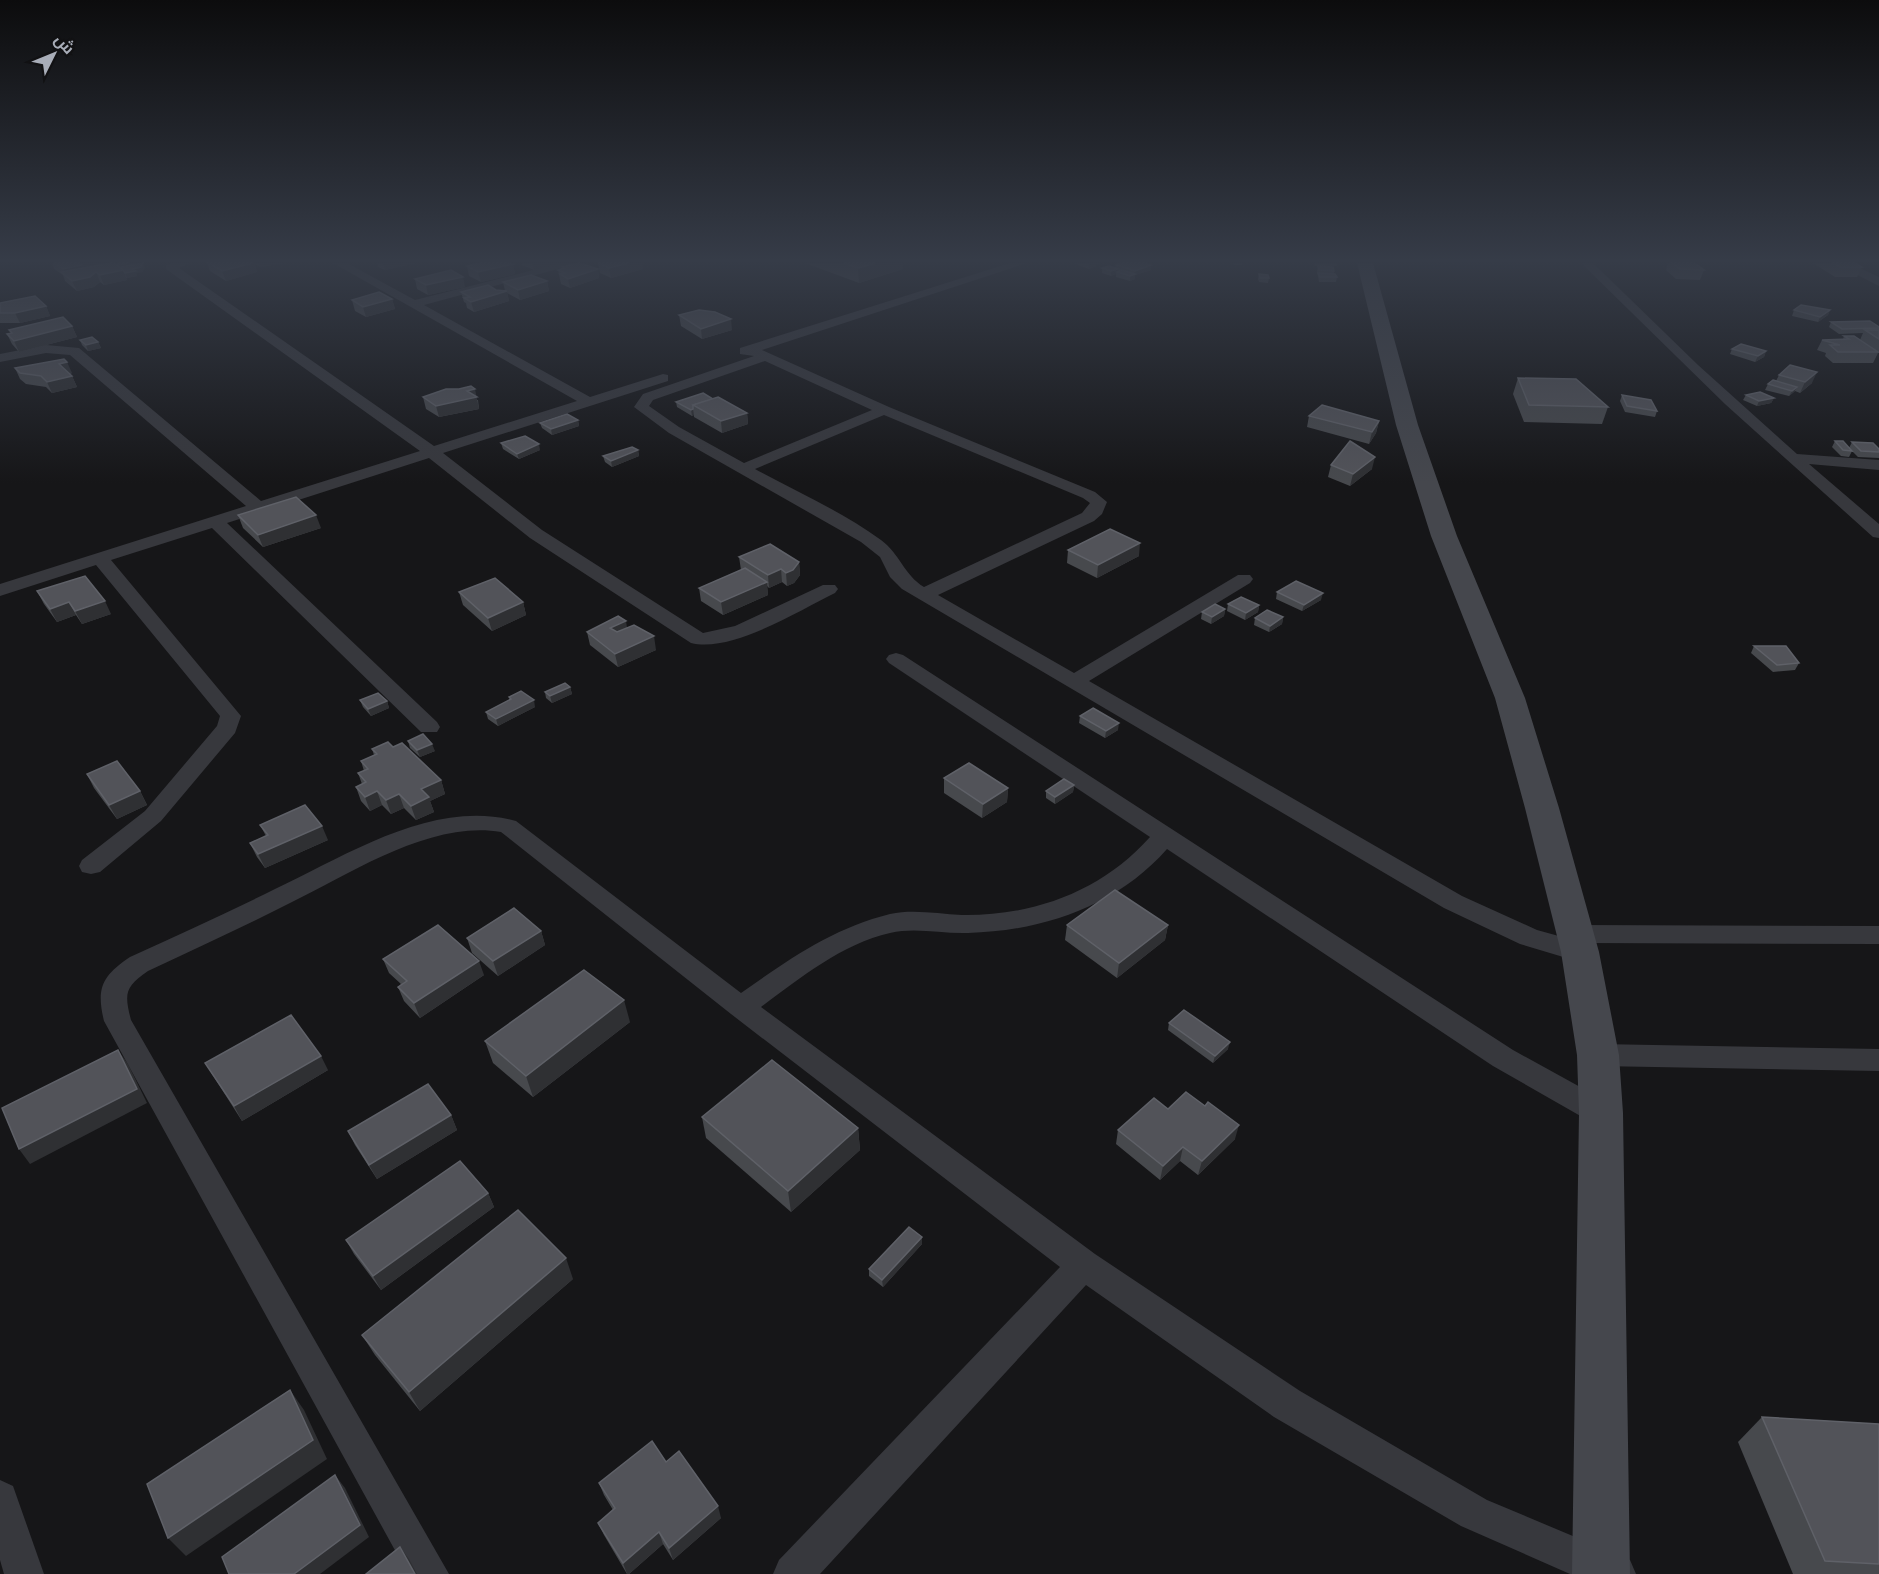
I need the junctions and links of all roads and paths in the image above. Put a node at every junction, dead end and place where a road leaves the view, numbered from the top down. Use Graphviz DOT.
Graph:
graph roads {
  1 [pos="272,336"];
  2 [pos="472,336"];
  3 [pos="790,336"];
  4 [pos="1384,336"];
  5 [pos="1664,336"];
  6 [pos="750,349"];
  7 [pos="766,356"];
  8 [pos="0,358"];
  9 [pos="589,402"];
  10 [pos="884,410"];
  11 [pos="432,453"];
  12 [pos="1792,458"];
  13 [pos="1879,465"];
  14 [pos="744,468"];
  15 [pos="260,508"];
  16 [pos="216,522"];
  17 [pos="1879,533"];
  18 [pos="100,558"];
  19 [pos="1244,579"];
  20 [pos="829,589"];
  21 [pos="0,590"];
  22 [pos="924,594"];
  23 [pos="896,660"];
  24 [pos="1075,681"];
  25 [pos="429,727"];
  26 [pos="1164,837"];
  27 [pos="91,866"];
  28 [pos="1879,935"];
  29 [pos="1578,943"];
  30 [pos="741,1007"];
  31 [pos="1598,1055"];
  32 [pos="1879,1060"];
  33 [pos="1601,1113"];
  34 [pos="1083,1265"];
  35 [pos="0,1499"];
  36 [pos="1606,1573"];
  37 [pos="24,1574"];
  38 [pos="429,1574"];
  39 [pos="793,1574"];
  1 -- 11 [label="street"];
  2 -- 9 [label="street"];
  3 -- 6 [label="street"];
  4 -- 29 [label="main road"];
  5 -- 12 [label="street"];
  6 -- 7 [label="street"];
  6 -- 9 [label="street"];
  7 -- 10 [label="street"];
  7 -- 14 [label="street"];
  8 -- 15 [label="street"];
  9 -- 11 [label="street"];
  10 -- 14 [label="street"];
  10 -- 22 [label="street"];
  11 -- 15 [label="street"];
  11 -- 20 [label="street"];
  12 -- 13 [label="street"];
  12 -- 17 [label="street"];
  14 -- 22 [label="street"];
  15 -- 16 [label="street"];
  16 -- 18 [label="street"];
  16 -- 25 [label="street"];
  18 -- 21 [label="street"];
  18 -- 27 [label="street"];
  19 -- 24 [label="street"];
  22 -- 24 [label="street"];
  23 -- 26 [label="street"];
  24 -- 29 [label="street"];
  26 -- 30 [label="street"];
  26 -- 33 [label="street"];
  28 -- 29 [label="street"];
  29 -- 31 [label="main road"];
  30 -- 34 [label="street"];
  30 -- 38 [label="street"];
  31 -- 32 [label="street"];
  31 -- 33 [label="main road"];
  33 -- 36 [label="main road"];
  34 -- 36 [label="street"];
  34 -- 39 [label="street"];
  35 -- 37 [label="street"];
}
